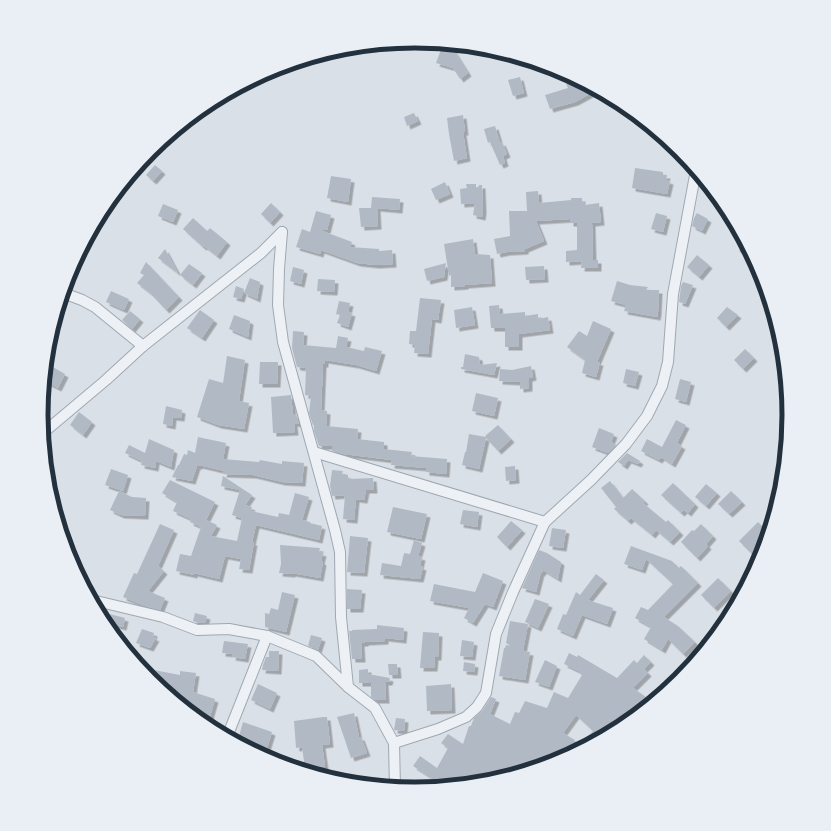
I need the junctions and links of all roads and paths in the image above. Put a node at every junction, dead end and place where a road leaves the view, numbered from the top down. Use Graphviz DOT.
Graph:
graph roads {
  1 [pos="695,177"];
  2 [pos="69,295"];
  3 [pos="143,346"];
  4 [pos="49,428"];
  5 [pos="314,452"];
  6 [pos="545,522"];
  7 [pos="99,602"];
  8 [pos="267,636"];
  9 [pos="348,687"];
  10 [pos="229,732"];
  11 [pos="394,743"];
  12 [pos="395,782"];
  1 -- 6 [label="street"];
  2 -- 3 [label="street"];
  3 -- 4 [label="street"];
  3 -- 5 [label="street"];
  5 -- 6 [label="street"];
  5 -- 9 [label="street"];
  6 -- 11 [label="street"];
  7 -- 8 [label="street"];
  8 -- 9 [label="street"];
  8 -- 10 [label="street"];
  9 -- 11 [label="street"];
  11 -- 12 [label="street"];
}
